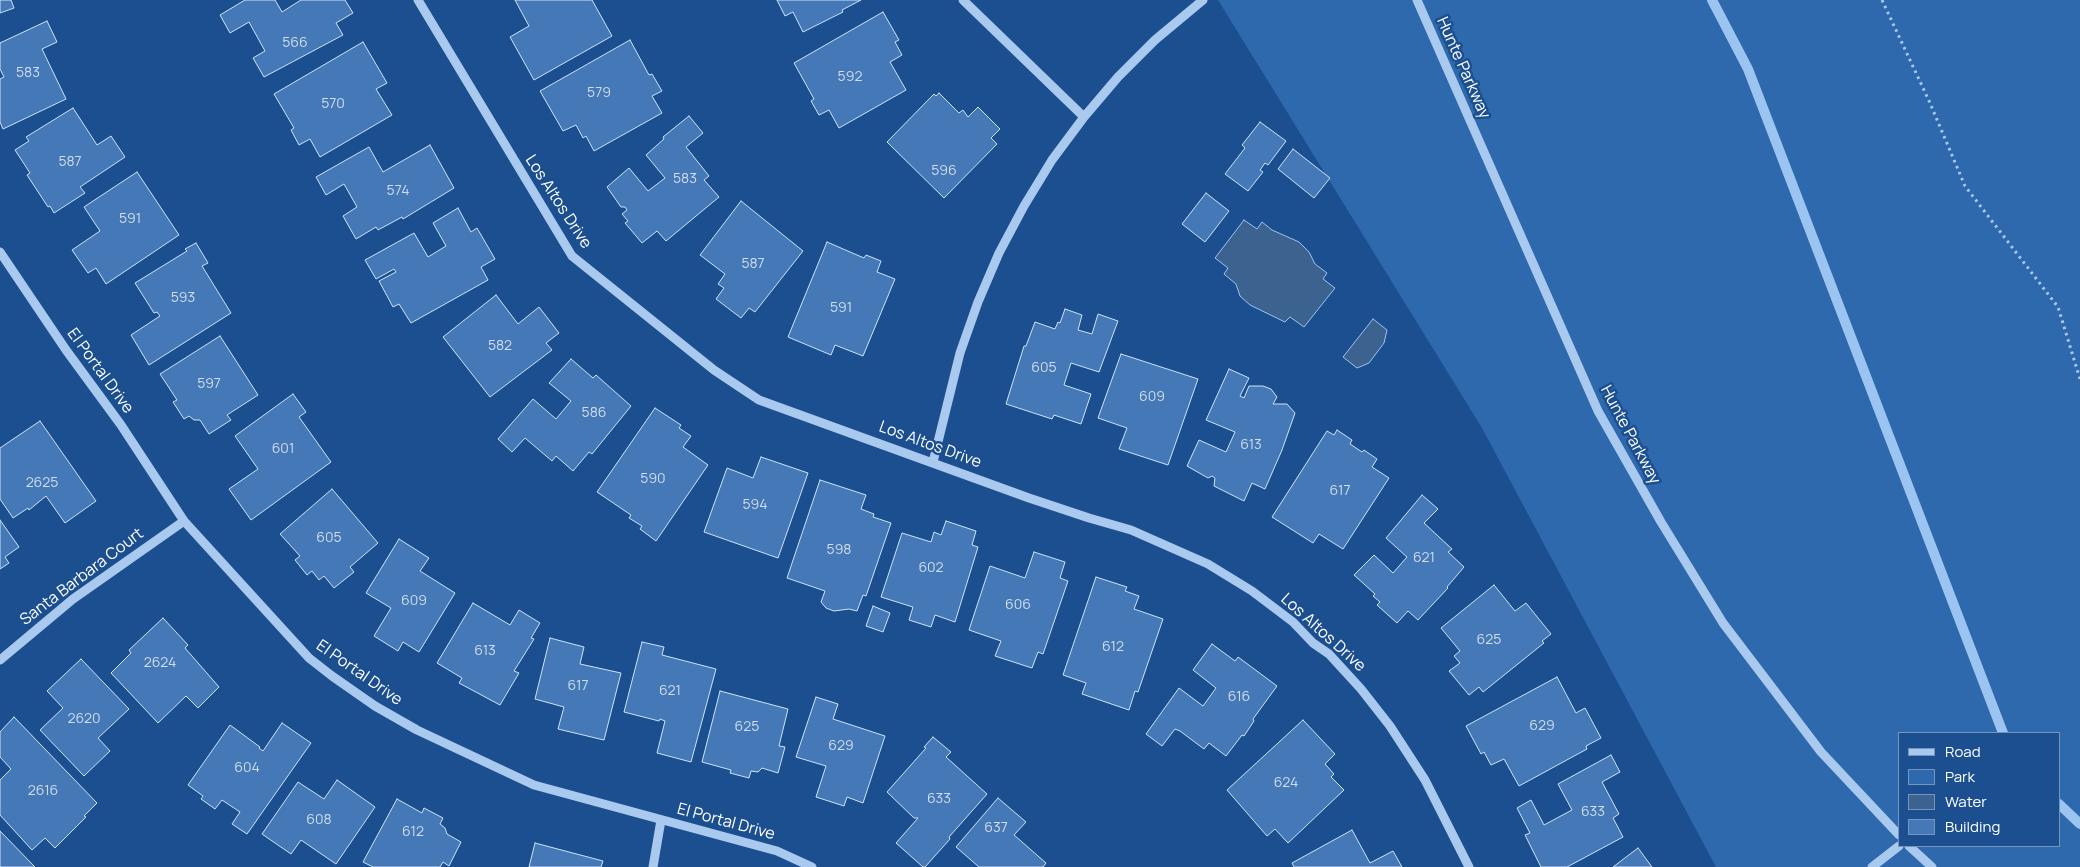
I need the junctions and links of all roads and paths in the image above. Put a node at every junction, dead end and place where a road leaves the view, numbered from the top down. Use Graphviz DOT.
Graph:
graph roads {
  1 [pos="418,0"];
  2 [pos="963,0"];
  3 [pos="1203,0"];
  4 [pos="1417,0"];
  5 [pos="1882,0"];
  6 [pos="1084,117"];
  7 [pos="0,252"];
  8 [pos="2080,379"];
  9 [pos="934,462"];
  10 [pos="184,521"];
  11 [pos="0,660"];
  12 [pos="661,820"];
  13 [pos="1898,834"];
  14 [pos="1898,847"];
  15 [pos="1910,847"];
  16 [pos="653,867"];
  17 [pos="812,867"];
  18 [pos="1469,867"];
  19 [pos="1872,867"];
  20 [pos="1932,867"];
  1 -- 9 [label="street, Los Altos Drive"];
  2 -- 6 [label="street"];
  3 -- 6 [label="street"];
  4 -- 13 [label="street, Hunte Parkway"];
  5 -- 8 [label="path"];
  6 -- 9 [label="street"];
  7 -- 10 [label="street, El Portal Drive"];
  9 -- 18 [label="street, Los Altos Drive"];
  10 -- 11 [label="street, Santa Barbara Court"];
  10 -- 12 [label="street, El Portal Drive"];
  12 -- 16 [label="street"];
  12 -- 17 [label="street, El Portal Drive"];
  14 -- 19 [label="street"];
  15 -- 20 [label="street"];
}
